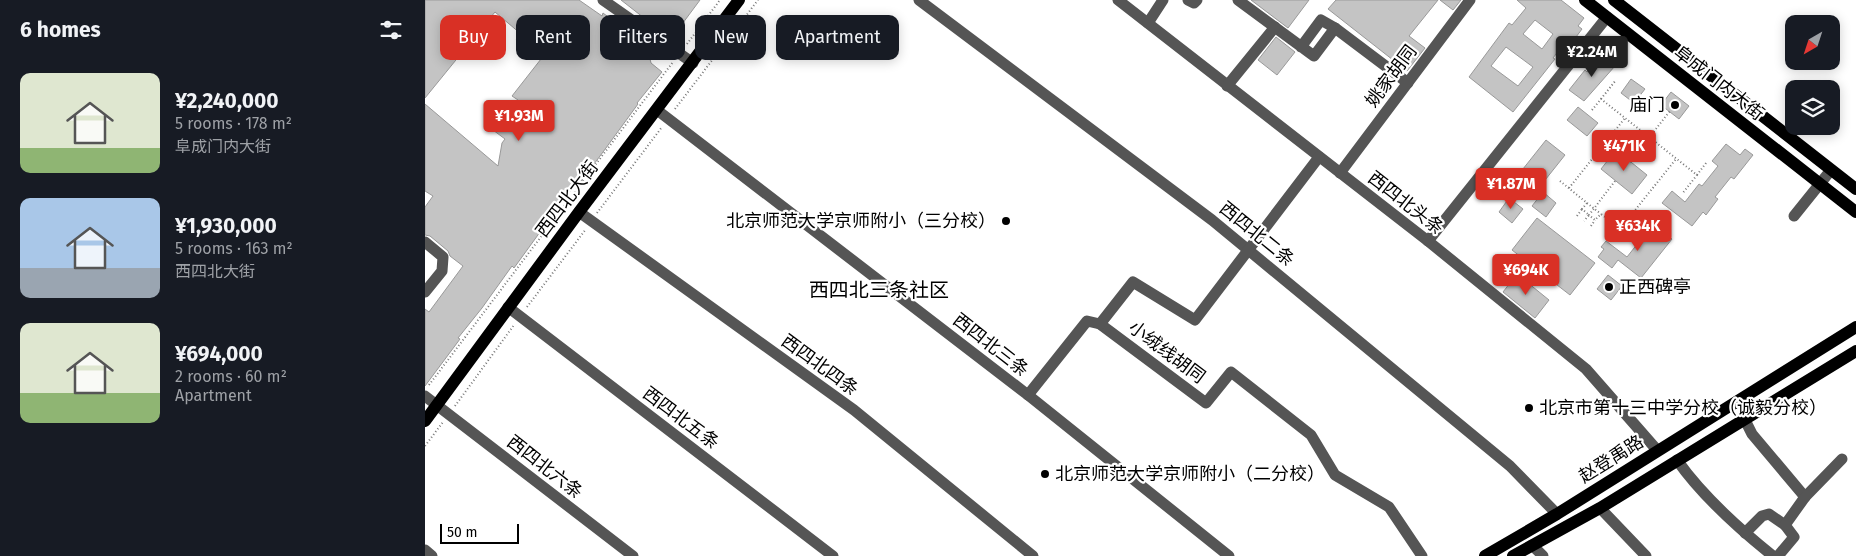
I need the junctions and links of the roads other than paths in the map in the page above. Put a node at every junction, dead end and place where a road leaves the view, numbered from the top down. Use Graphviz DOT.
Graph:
graph roads {
  1 [pos="603,0"];
  2 [pos="739,0"];
  3 [pos="919,0"];
  4 [pos="1118,0"];
  5 [pos="1163,0"];
  6 [pos="1188,0"];
  7 [pos="1197,0"];
  8 [pos="1238,0"];
  9 [pos="1470,0"];
  10 [pos="1585,0"];
  11 [pos="1613,0"];
  12 [pos="1607,17"];
  13 [pos="1148,23"];
  14 [pos="1275,27"];
  15 [pos="693,63"];
  16 [pos="1407,83"];
  17 [pos="1227,86"];
  18 [pos="657,110"];
  19 [pos="1319,157"];
  20 [pos="1831,170"];
  21 [pos="1340,173"];
  22 [pos="1820,184"];
  23 [pos="1856,189"];
  24 [pos="579,212"];
  25 [pos="1856,212"];
  26 [pos="1794,216"];
  27 [pos="1427,241"];
  28 [pos="425,242"];
  29 [pos="1249,250"];
  30 [pos="425,292"];
  31 [pos="508,307"];
  32 [pos="1099,324"];
  33 [pos="1856,326"];
  34 [pos="1856,351"];
  35 [pos="1028,395"];
  36 [pos="425,396"];
  37 [pos="437,405"];
  38 [pos="1745,420"];
  39 [pos="425,421"];
  40 [pos="1657,450"];
  41 [pos="1842,459"];
  42 [pos="1677,460"];
  43 [pos="1805,497"];
  44 [pos="1601,508"];
  45 [pos="1557,514"];
  46 [pos="1785,525"];
  47 [pos="1745,533"];
  48 [pos="1532,545"];
  49 [pos="425,550"];
  50 [pos="432,556"];
  51 [pos="633,556"];
  52 [pos="833,556"];
  53 [pos="1033,556"];
  54 [pos="1229,556"];
  55 [pos="1422,556"];
  56 [pos="1485,556"];
  57 [pos="1513,556"];
  58 [pos="1543,556"];
  59 [pos="1645,556"];
  60 [pos="1773,556"];
  61 [pos="1778,556"];
  1 -- 15 [label="street"];
  2 -- 15 [label="main road, 西四北大街"];
  3 -- 29 [label="street, 西四北二条"];
  4 -- 13 [label="street, 西四北头条"];
  5 -- 13 [label="street"];
  6 -- 7 [label="street"];
  8 -- 14 [label="street"];
  9 -- 16 [label="street, 姚家胡同"];
  10 -- 12 [label="main road, 阜成门内大街"];
  11 -- 20 [label="main road, 阜成门内大街"];
  12 -- 22 [label="main road, 阜成门内大街"];
  12 -- 27 [label="street"];
  13 -- 17 [label="street, 西四北头条"];
  14 -- 16 [label="street"];
  14 -- 17 [label="street"];
  15 -- 18 [label="main road, 西四北大街"];
  16 -- 21 [label="street, 姚家胡同"];
  17 -- 19 [label="street, 西四北头条"];
  18 -- 24 [label="main road, 西四北大街"];
  18 -- 35 [label="street, 西四北三条"];
  19 -- 21 [label="street, 西四北头条"];
  19 -- 29 [label="street"];
  20 -- 22 [label="street"];
  20 -- 23 [label="main road, 阜成门内大街"];
  21 -- 27 [label="street, 西四北头条"];
  22 -- 25 [label="main road, 阜成门内大街"];
  22 -- 26 [label="street"];
  24 -- 31 [label="main road, 西四北大街"];
  24 -- 53 [label="street, 西四北四条"];
  27 -- 40 [label="street, 西四北头条"];
  28 -- 30 [label="street"];
  29 -- 32 [label="street"];
  29 -- 45 [label="street, 西四北二条"];
  31 -- 37 [label="main road, 西四北大街"];
  31 -- 52 [label="street, 西四北五条"];
  32 -- 35 [label="street"];
  32 -- 55 [label="street, 小绒线胡同"];
  33 -- 40 [label="main road, 赵登禹路"];
  34 -- 38 [label="main road, 赵登禹路"];
  35 -- 54 [label="street, 西四北三条"];
  36 -- 37 [label="street, 西四北六条"];
  37 -- 39 [label="main road, 西四北大街"];
  37 -- 51 [label="street, 西四北六条"];
  38 -- 42 [label="main road, 赵登禹路"];
  38 -- 43 [label="street"];
  40 -- 45 [label="main road, 赵登禹路"];
  41 -- 43 [label="street"];
  42 -- 44 [label="main road, 赵登禹路"];
  42 -- 47 [label="street"];
  43 -- 46 [label="street"];
  44 -- 48 [label="main road, 赵登禹路"];
  44 -- 59 [label="street"];
  45 -- 56 [label="main road, 赵登禹路"];
  46 -- 47 [label="street"];
  46 -- 61 [label="street"];
  47 -- 60 [label="street"];
  48 -- 57 [label="main road, 赵登禹路"];
  48 -- 58 [label="street"];
  49 -- 50 [label="street"];
}
